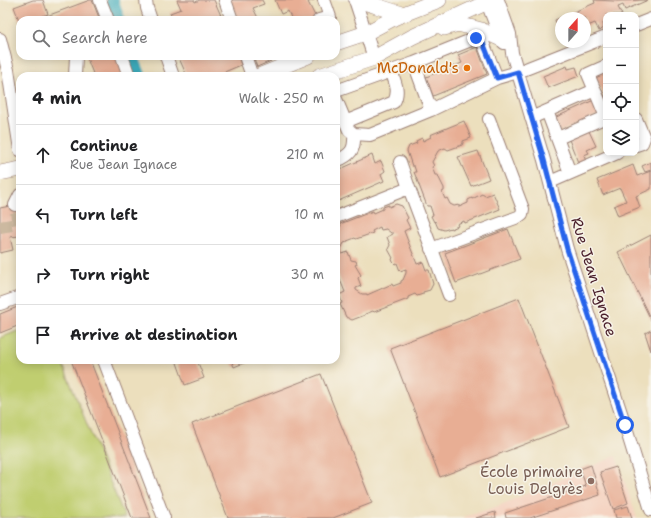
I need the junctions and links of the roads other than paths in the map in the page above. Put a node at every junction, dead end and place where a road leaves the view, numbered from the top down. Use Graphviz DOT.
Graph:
graph roads {
  1 [pos="100,0"];
  2 [pos="146,0"];
  3 [pos="225,0"];
  4 [pos="324,0"];
  5 [pos="356,0"];
  6 [pos="439,0"];
  7 [pos="491,1"];
  8 [pos="403,14"];
  9 [pos="106,16"];
  10 [pos="150,16"];
  11 [pos="231,16"];
  12 [pos="330,16"];
  13 [pos="651,19"];
  14 [pos="639,24"];
  15 [pos="366,34"];
  16 [pos="412,37"];
  17 [pos="603,38"];
  18 [pos="0,39"];
  19 [pos="501,39"];
  20 [pos="340,40"];
  21 [pos="512,53"];
  22 [pos="374,58"];
  23 [pos="75,60"];
  24 [pos="124,60"];
  25 [pos="167,60"];
  26 [pos="246,60"];
  27 [pos="283,62"];
  28 [pos="414,63"];
  29 [pos="603,67"];
  30 [pos="391,71"];
  31 [pos="75,72"];
  32 [pos="128,72"];
  33 [pos="172,72"];
  34 [pos="251,72"];
  35 [pos="266,72"];
  36 [pos="331,72"];
  37 [pos="518,72"];
  38 [pos="497,78"];
  39 [pos="340,90"];
  40 [pos="595,90"];
  41 [pos="603,108"];
  42 [pos="340,109"];
  43 [pos="431,110"];
  44 [pos="547,111"];
  45 [pos="603,113"];
  46 [pos="531,118"];
  47 [pos="489,119"];
  48 [pos="345,122"];
  49 [pos="16,123"];
  50 [pos="639,126"];
  51 [pos="354,134"];
  52 [pos="558,138"];
  53 [pos="639,144"];
  54 [pos="610,156"];
  55 [pos="340,159"];
  56 [pos="400,162"];
  57 [pos="16,170"];
  58 [pos="0,173"];
  59 [pos="570,173"];
  60 [pos="550,182"];
  61 [pos="409,188"];
  62 [pos="340,215"];
  63 [pos="431,249"];
  64 [pos="449,295"];
  65 [pos="16,298"];
  66 [pos="0,304"];
  67 [pos="106,364"];
  68 [pos="651,510"];
  69 [pos="164,518"];
  1 -- 9 [label="street"];
  2 -- 10 [label="street"];
  3 -- 11 [label="street"];
  4 -- 12 [label="street"];
  5 -- 8 [label="main road"];
  5 -- 15 [label="street"];
  6 -- 8 [label="main road"];
  7 -- 16 [label="main road"];
  7 -- 19 [label="street, Rue Jean Ignace"];
  7 -- 21 [label="street, Rue Jean Ignace"];
  8 -- 15 [label="main road"];
  13 -- 14 [label="street"];
  15 -- 20 [label="main road"];
  15 -- 22 [label="street"];
  16 -- 19 [label="main road"];
  16 -- 22 [label="main road"];
  17 -- 37 [label="street"];
  18 -- 49 [label="street"];
  19 -- 21 [label="street, Rue Jean Ignace"];
  21 -- 37 [label="street, Rue Jean Ignace"];
  22 -- 36 [label="main road"];
  23 -- 31 [label="street"];
  24 -- 32 [label="street"];
  25 -- 33 [label="street"];
  26 -- 34 [label="street"];
  27 -- 35 [label="main road"];
  28 -- 30 [label="street"];
  28 -- 38 [label="street"];
  28 -- 43 [label="street"];
  29 -- 40 [label="street"];
  30 -- 39 [label="street"];
  30 -- 48 [label="street"];
  37 -- 38 [label="street"];
  37 -- 46 [label="street, Rue Jean Ignace"];
  38 -- 43 [label="street"];
  40 -- 41 [label="street"];
  40 -- 44 [label="street"];
  42 -- 48 [label="street"];
  43 -- 51 [label="street"];
  44 -- 46 [label="street"];
  44 -- 52 [label="street"];
  45 -- 52 [label="street"];
  46 -- 60 [label="street, Rue Jean Ignace"];
  47 -- 63 [label="street"];
  48 -- 51 [label="street"];
  50 -- 53 [label="street"];
  51 -- 55 [label="street"];
  52 -- 59 [label="street"];
  54 -- 59 [label="street"];
  56 -- 61 [label="street"];
  57 -- 58 [label="main road"];
  59 -- 60 [label="street"];
  60 -- 68 [label="street, Rue Jean Ignace"];
  61 -- 62 [label="street"];
  61 -- 63 [label="street"];
  63 -- 64 [label="street"];
  65 -- 66 [label="street"];
  67 -- 69 [label="street"];
}
